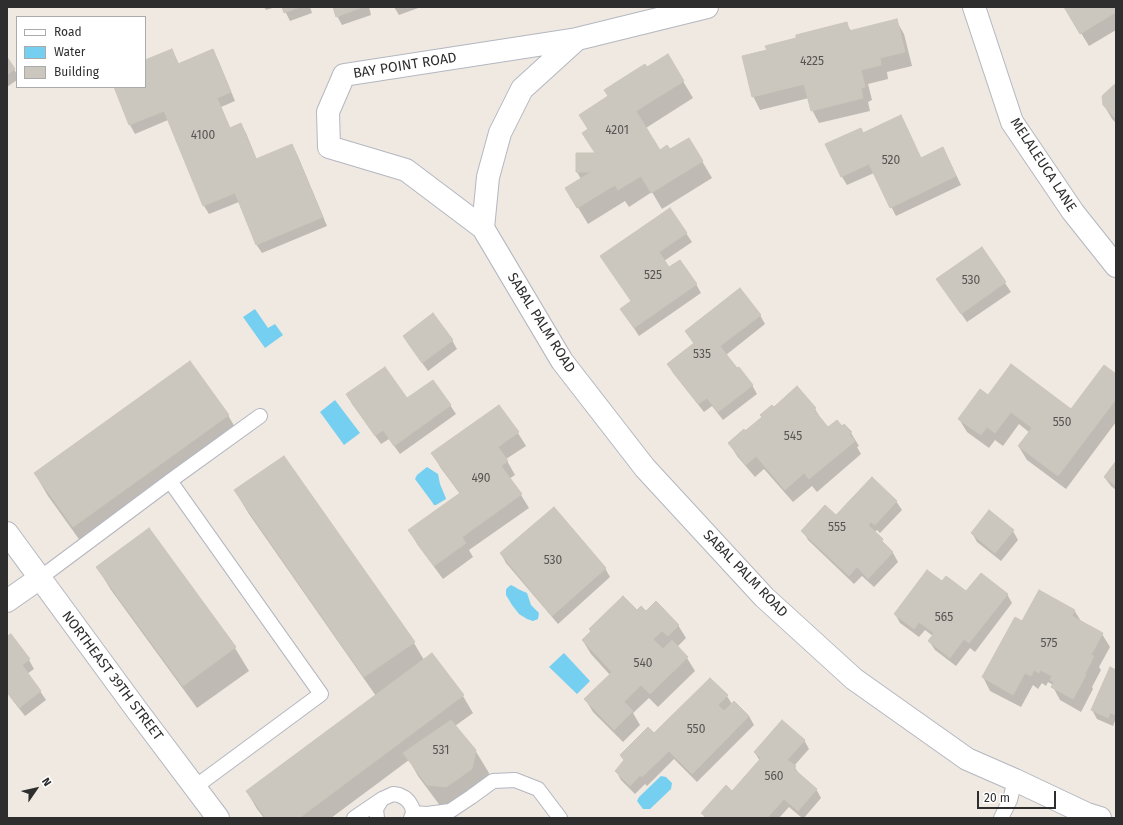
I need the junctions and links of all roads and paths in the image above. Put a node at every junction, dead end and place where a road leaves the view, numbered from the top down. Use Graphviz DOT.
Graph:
graph roads {
  1 [pos="707,7"];
  2 [pos="974,7"];
  3 [pos="577,39"];
  4 [pos="483,228"];
  5 [pos="1116,266"];
  6 [pos="260,416"];
  7 [pos="170,481"];
  8 [pos="7,533"];
  9 [pos="40,578"];
  10 [pos="7,601"];
  11 [pos="1014,780"];
  12 [pos="195,786"];
  13 [pos="382,799"];
  14 [pos="412,816"];
  15 [pos="218,818"];
  16 [pos="354,818"];
  17 [pos="377,818"];
  18 [pos="560,818"];
  19 [pos="1001,818"];
  20 [pos="1100,818"];
  1 -- 3 [label="street, BAY POINT ROAD"];
  2 -- 5 [label="street, MELALEUCA LANE"];
  3 -- 4 [label="street, BAY POINT ROAD"];
  3 -- 4 [label="street, BAY POINT ROAD"];
  4 -- 11 [label="street, SABAL PALM ROAD"];
  6 -- 7 [label="lane"];
  7 -- 9 [label="lane"];
  7 -- 12 [label="lane"];
  8 -- 9 [label="street, NORTHEAST 39TH STREET"];
  9 -- 10 [label="street"];
  9 -- 12 [label="street, NORTHEAST 39TH STREET"];
  11 -- 19 [label="lane"];
  11 -- 20 [label="street, SABAL PALM ROAD"];
  12 -- 15 [label="street, NORTHEAST 39TH STREET"];
  13 -- 14 [label="lane"];
  13 -- 16 [label="lane"];
  13 -- 17 [label="lane"];
  14 -- 18 [label="lane"];
}
